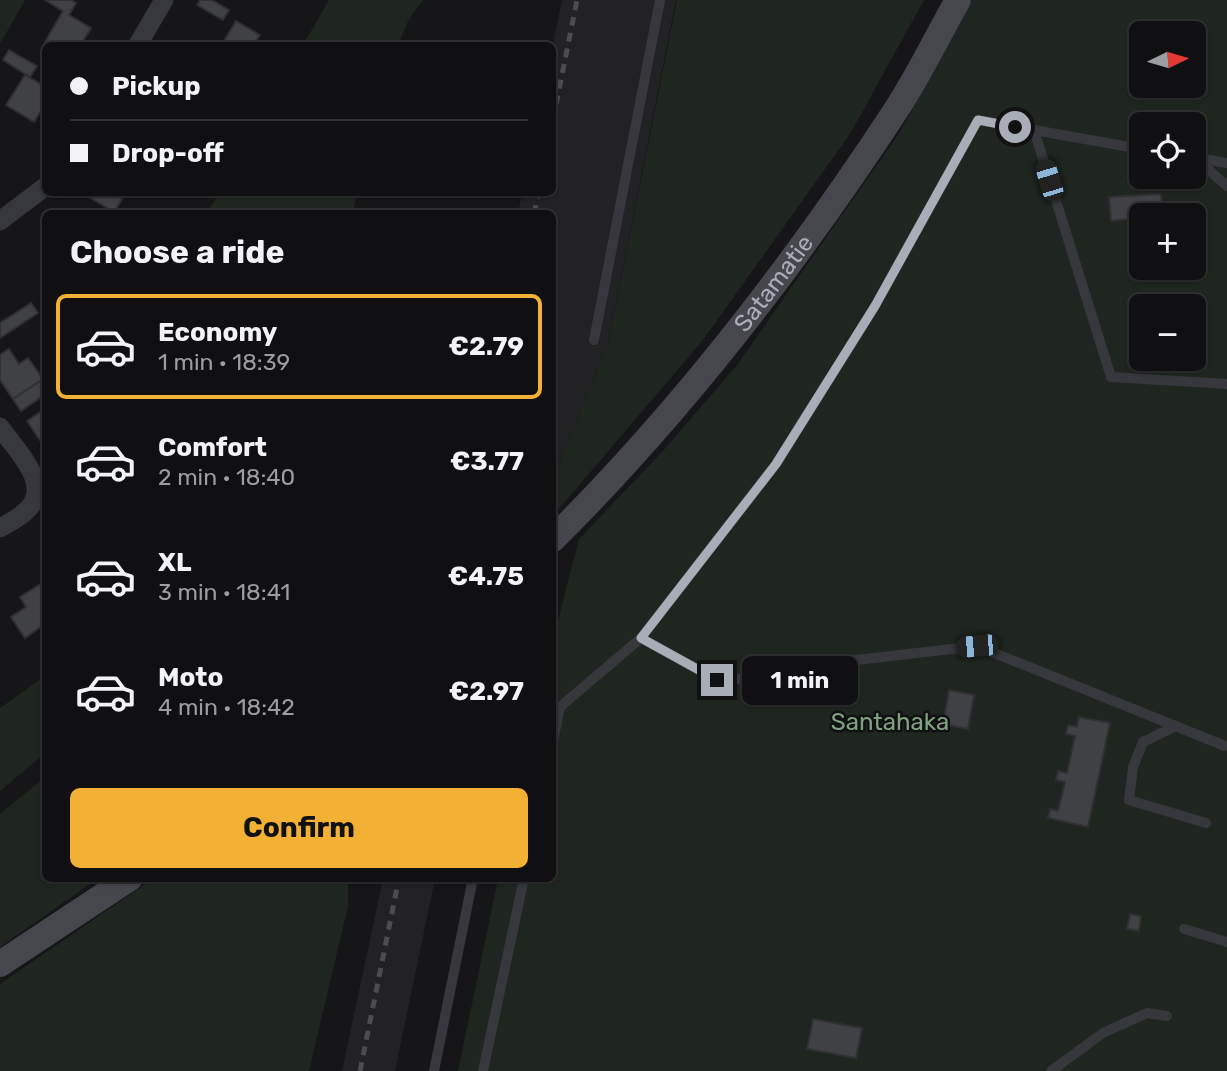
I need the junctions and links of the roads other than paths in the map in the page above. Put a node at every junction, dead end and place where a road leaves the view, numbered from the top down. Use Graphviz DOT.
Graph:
graph roads {
  1 [pos="164,0"];
  2 [pos="660,0"];
  3 [pos="958,0"];
  4 [pos="139,42"];
  5 [pos="1034,130"];
  6 [pos="1129,147"];
  7 [pos="1206,160"];
  8 [pos="1227,163"];
  9 [pos="1206,167"];
  10 [pos="1227,186"];
  11 [pos="42,190"];
  12 [pos="0,221"];
  13 [pos="594,340"];
  14 [pos="1227,384"];
  15 [pos="0,427"];
  16 [pos="0,528"];
  17 [pos="560,531"];
  18 [pos="641,638"];
  19 [pos="556,726"];
  20 [pos="1177,726"];
  21 [pos="1225,746"];
  22 [pos="1206,822"];
  23 [pos="124,882"];
  24 [pos="472,882"];
  25 [pos="523,882"];
  26 [pos="1184,929"];
  27 [pos="1227,942"];
  28 [pos="0,964"];
  29 [pos="1167,1016"];
  30 [pos="434,1071"];
  31 [pos="483,1071"];
  32 [pos="1051,1071"];
  1 -- 4 [label="street"];
  2 -- 13 [label="lane"];
  3 -- 17 [label="main road, Satamatie"];
  5 -- 6 [label="lane"];
  5 -- 14 [label="lane"];
  5 -- 18 [label="lane"];
  7 -- 8 [label="lane"];
  9 -- 10 [label="lane"];
  11 -- 12 [label="street"];
  15 -- 16 [label="street"];
  18 -- 19 [label="lane"];
  18 -- 20 [label="lane"];
  20 -- 21 [label="lane"];
  20 -- 22 [label="lane"];
  23 -- 28 [label="main road"];
  24 -- 30 [label="lane"];
  25 -- 31 [label="lane"];
  26 -- 27 [label="lane"];
  29 -- 32 [label="lane"];
}
